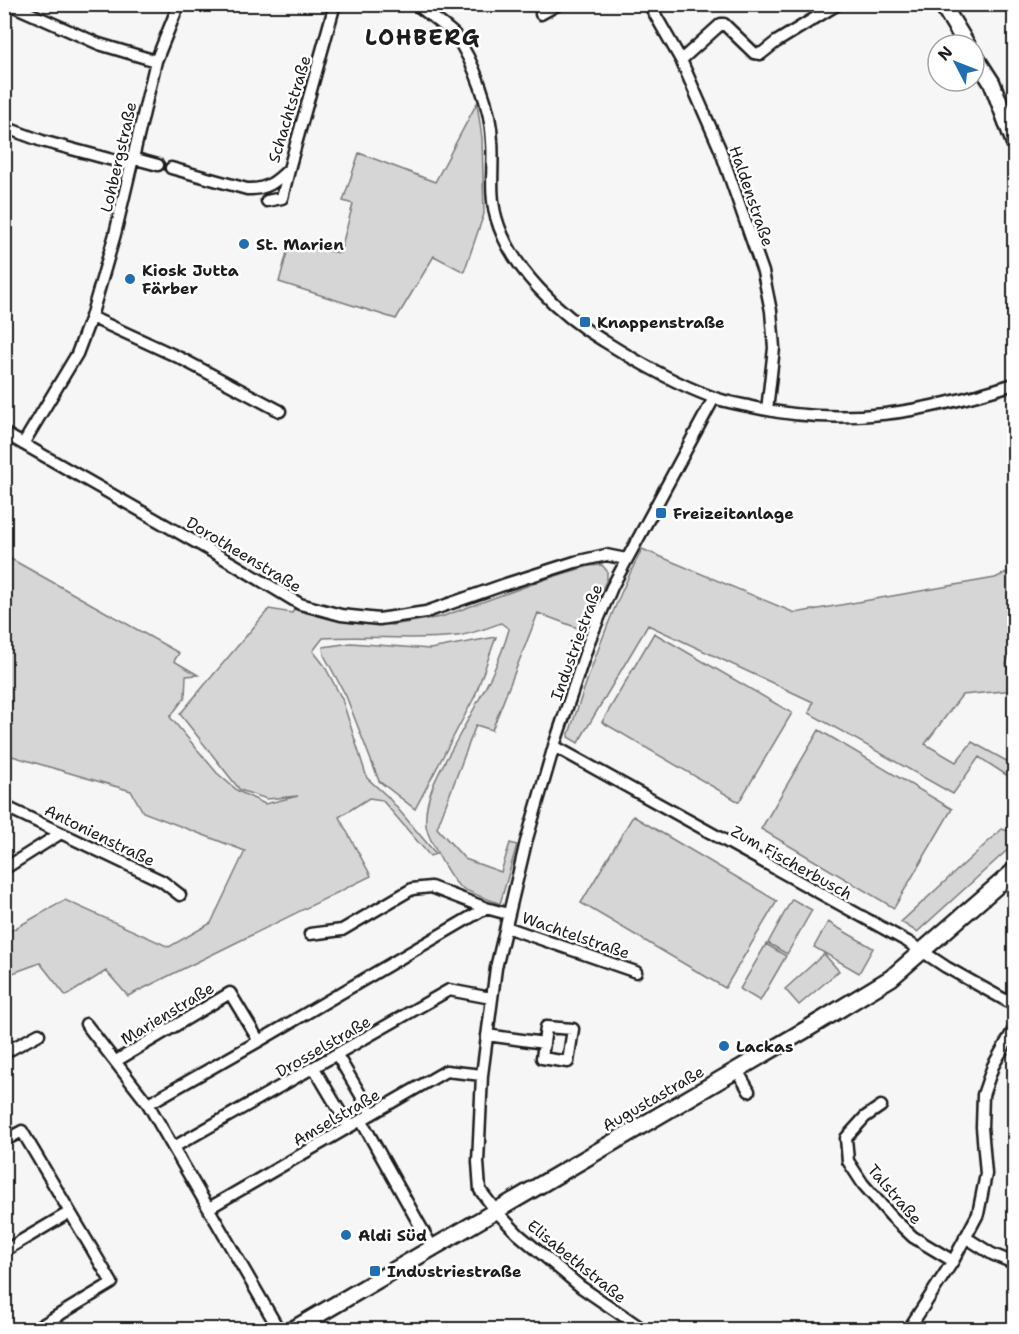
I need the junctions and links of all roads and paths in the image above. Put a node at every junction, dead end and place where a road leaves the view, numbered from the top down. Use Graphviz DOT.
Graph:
graph roads {
  1 [pos="9,4"];
  2 [pos="178,4"];
  3 [pos="335,4"];
  4 [pos="416,4"];
  5 [pos="559,4"];
  6 [pos="650,4"];
  7 [pos="838,4"];
  8 [pos="942,4"];
  9 [pos="541,14"];
  10 [pos="960,33"];
  11 [pos="681,60"];
  12 [pos="156,61"];
  13 [pos="986,74"];
  14 [pos="4,127"];
  15 [pos="1014,142"];
  16 [pos="131,161"];
  17 [pos="158,165"];
  18 [pos="171,168"];
  19 [pos="289,169"];
  20 [pos="267,201"];
  21 [pos="91,317"];
  22 [pos="1014,384"];
  23 [pos="714,398"];
  24 [pos="767,410"];
  25 [pos="280,411"];
  26 [pos="4,433"];
  27 [pos="23,444"];
  28 [pos="627,559"];
  29 [pos="554,746"];
  30 [pos="4,806"];
  31 [pos="61,833"];
  32 [pos="4,869"];
  33 [pos="1014,872"];
  34 [pos="180,895"];
  35 [pos="486,908"];
  36 [pos="508,915"];
  37 [pos="506,927"];
  38 [pos="310,934"];
  39 [pos="924,951"];
  40 [pos="636,972"];
  41 [pos="491,998"];
  42 [pos="1014,1005"];
  43 [pos="86,1024"];
  44 [pos="1014,1029"];
  45 [pos="39,1034"];
  46 [pos="487,1035"];
  47 [pos="259,1041"];
  48 [pos="544,1043"];
  49 [pos="4,1053"];
  50 [pos="337,1055"];
  51 [pos="116,1061"];
  52 [pos="314,1068"];
  53 [pos="737,1070"];
  54 [pos="482,1075"];
  55 [pos="749,1091"];
  56 [pos="148,1104"];
  57 [pos="881,1106"];
  58 [pos="372,1114"];
  59 [pos="361,1120"];
  60 [pos="349,1127"];
  61 [pos="4,1141"];
  62 [pos="174,1147"];
  63 [pos="209,1208"];
  64 [pos="496,1211"];
  65 [pos="70,1212"];
  66 [pos="965,1237"];
  67 [pos="432,1247"];
  68 [pos="4,1251"];
  69 [pos="953,1261"];
  70 [pos="1014,1263"];
  71 [pos="34,1329"];
  72 [pos="279,1329"];
  73 [pos="292,1329"];
  74 [pos="644,1329"];
  75 [pos="908,1329"];
  1 -- 12 [label="street"];
  2 -- 12 [label="street, Lohbergstraße"];
  3 -- 19 [label="street, Schachtstraße"];
  4 -- 23 [label="street"];
  5 -- 9 [label="street"];
  6 -- 11 [label="street, Haldenstraße"];
  7 -- 11 [label="street"];
  8 -- 10 [label="main road"];
  11 -- 24 [label="street, Haldenstraße"];
  12 -- 16 [label="street, Lohbergstraße"];
  13 -- 15 [label="main road"];
  14 -- 16 [label="street"];
  16 -- 17 [label="street"];
  16 -- 21 [label="street, Lohbergstraße"];
  18 -- 19 [label="street, Schachtstraße"];
  19 -- 20 [label="street"];
  21 -- 25 [label="street"];
  21 -- 27 [label="street, Lohbergstraße"];
  22 -- 24 [label="street"];
  23 -- 24 [label="street"];
  23 -- 28 [label="street, Industriestraße"];
  26 -- 27 [label="street, Dorotheenstraße"];
  27 -- 28 [label="street, Dorotheenstraße"];
  28 -- 29 [label="street, Industriestraße"];
  29 -- 36 [label="street, Industriestraße"];
  29 -- 39 [label="street, Zum Fischerbusch"];
  30 -- 31 [label="street, Antonienstraße"];
  31 -- 32 [label="street"];
  31 -- 34 [label="street, Antonienstraße"];
  33 -- 39 [label="main road, Augustastraße"];
  35 -- 36 [label="street"];
  35 -- 38 [label="street"];
  35 -- 47 [label="street"];
  36 -- 37 [label="street, Industriestraße"];
  37 -- 40 [label="street, Wachtelstraße"];
  37 -- 41 [label="street, Industriestraße"];
  39 -- 42 [label="street, Zum Fischerbusch"];
  39 -- 53 [label="main road, Augustastraße"];
  41 -- 46 [label="street, Industriestraße"];
  41 -- 50 [label="street, Drosselstraße"];
  43 -- 51 [label="street, Marienstraße"];
  44 -- 66 [label="street"];
  45 -- 49 [label="street"];
  46 -- 48 [label="street"];
  46 -- 54 [label="street, Industriestraße"];
  47 -- 51 [label="street, Marienstraße"];
  47 -- 56 [label="street"];
  50 -- 52 [label="street, Drosselstraße"];
  50 -- 58 [label="street"];
  51 -- 56 [label="street, Marienstraße"];
  52 -- 60 [label="street"];
  52 -- 62 [label="street, Drosselstraße"];
  53 -- 55 [label="street"];
  53 -- 64 [label="main road, Augustastraße"];
  54 -- 58 [label="street, Amselstraße"];
  54 -- 64 [label="street, Industriestraße"];
  56 -- 62 [label="street, Marienstraße"];
  57 -- 69 [label="street, Talstraße"];
  58 -- 59 [label="street, Amselstraße"];
  59 -- 60 [label="street, Amselstraße"];
  59 -- 67 [label="street"];
  60 -- 63 [label="street, Amselstraße"];
  61 -- 65 [label="street"];
  62 -- 63 [label="street, Marienstraße"];
  63 -- 72 [label="street, Marienstraße"];
  64 -- 67 [label="main road, Augustastraße"];
  64 -- 74 [label="street, Elisabethstraße"];
  65 -- 68 [label="street"];
  65 -- 71 [label="street"];
  66 -- 69 [label="street"];
  66 -- 70 [label="street"];
  67 -- 73 [label="main road, Augustastraße"];
  69 -- 75 [label="street"];
}
